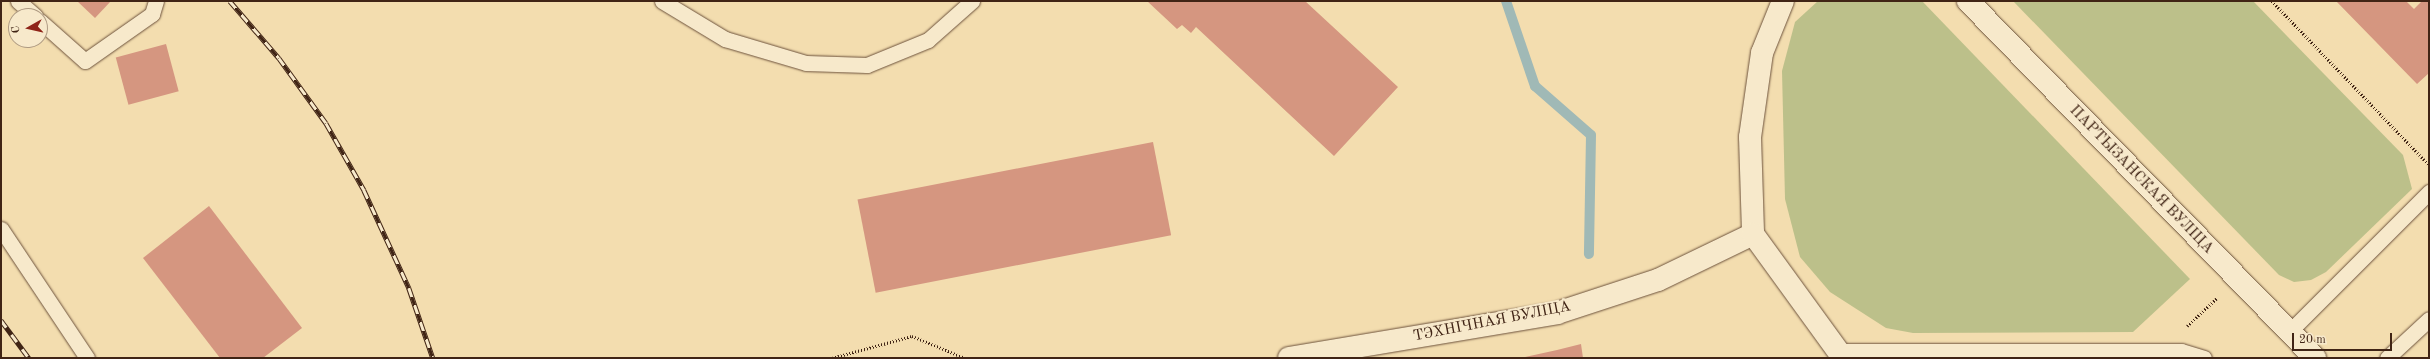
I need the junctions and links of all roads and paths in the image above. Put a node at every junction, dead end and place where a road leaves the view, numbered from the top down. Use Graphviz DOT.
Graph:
graph roads {
  1 [pos="18,1"];
  2 [pos="156,1"];
  3 [pos="662,1"];
  4 [pos="972,1"];
  5 [pos="1783,1"];
  6 [pos="1968,1"];
  7 [pos="2272,1"];
  8 [pos="26,8"];
  9 [pos="48,28"];
  10 [pos="2429,165"];
  11 [pos="2429,192"];
  12 [pos="1,229"];
  13 [pos="1753,234"];
  14 [pos="2237,278"];
  15 [pos="2429,319"];
  16 [pos="2290,331"];
  17 [pos="2160,351"];
  18 [pos="2141,354"];
  19 [pos="1841,355"];
  20 [pos="87,358"];
  21 [pos="832,358"];
  22 [pos="965,358"];
  23 [pos="1289,358"];
  24 [pos="2204,358"];
  25 [pos="2316,358"];
  26 [pos="2387,358"];
  1 -- 8 [label="lane"];
  2 -- 9 [label="lane"];
  3 -- 4 [label="lane"];
  5 -- 13 [label="street"];
  6 -- 14 [label="street, ПАРТЫЗАНСКАЯ ВУЛІЦА"];
  7 -- 10 [label="path"];
  11 -- 16 [label="lane"];
  12 -- 20 [label="lane"];
  13 -- 19 [label="street"];
  13 -- 23 [label="street, ТЭХНІЧНАЯ ВУЛІЦА"];
  14 -- 16 [label="street, ПАРТЫЗАНСКАЯ ВУЛІЦА"];
  14 -- 17 [label="path"];
  15 -- 26 [label="lane"];
  16 -- 25 [label="street, ПАРТЫЗАНСКАЯ ВУЛІЦА"];
  17 -- 18 [label="lane"];
  17 -- 24 [label="lane"];
  18 -- 19 [label="lane"];
  21 -- 22 [label="path"];
}
